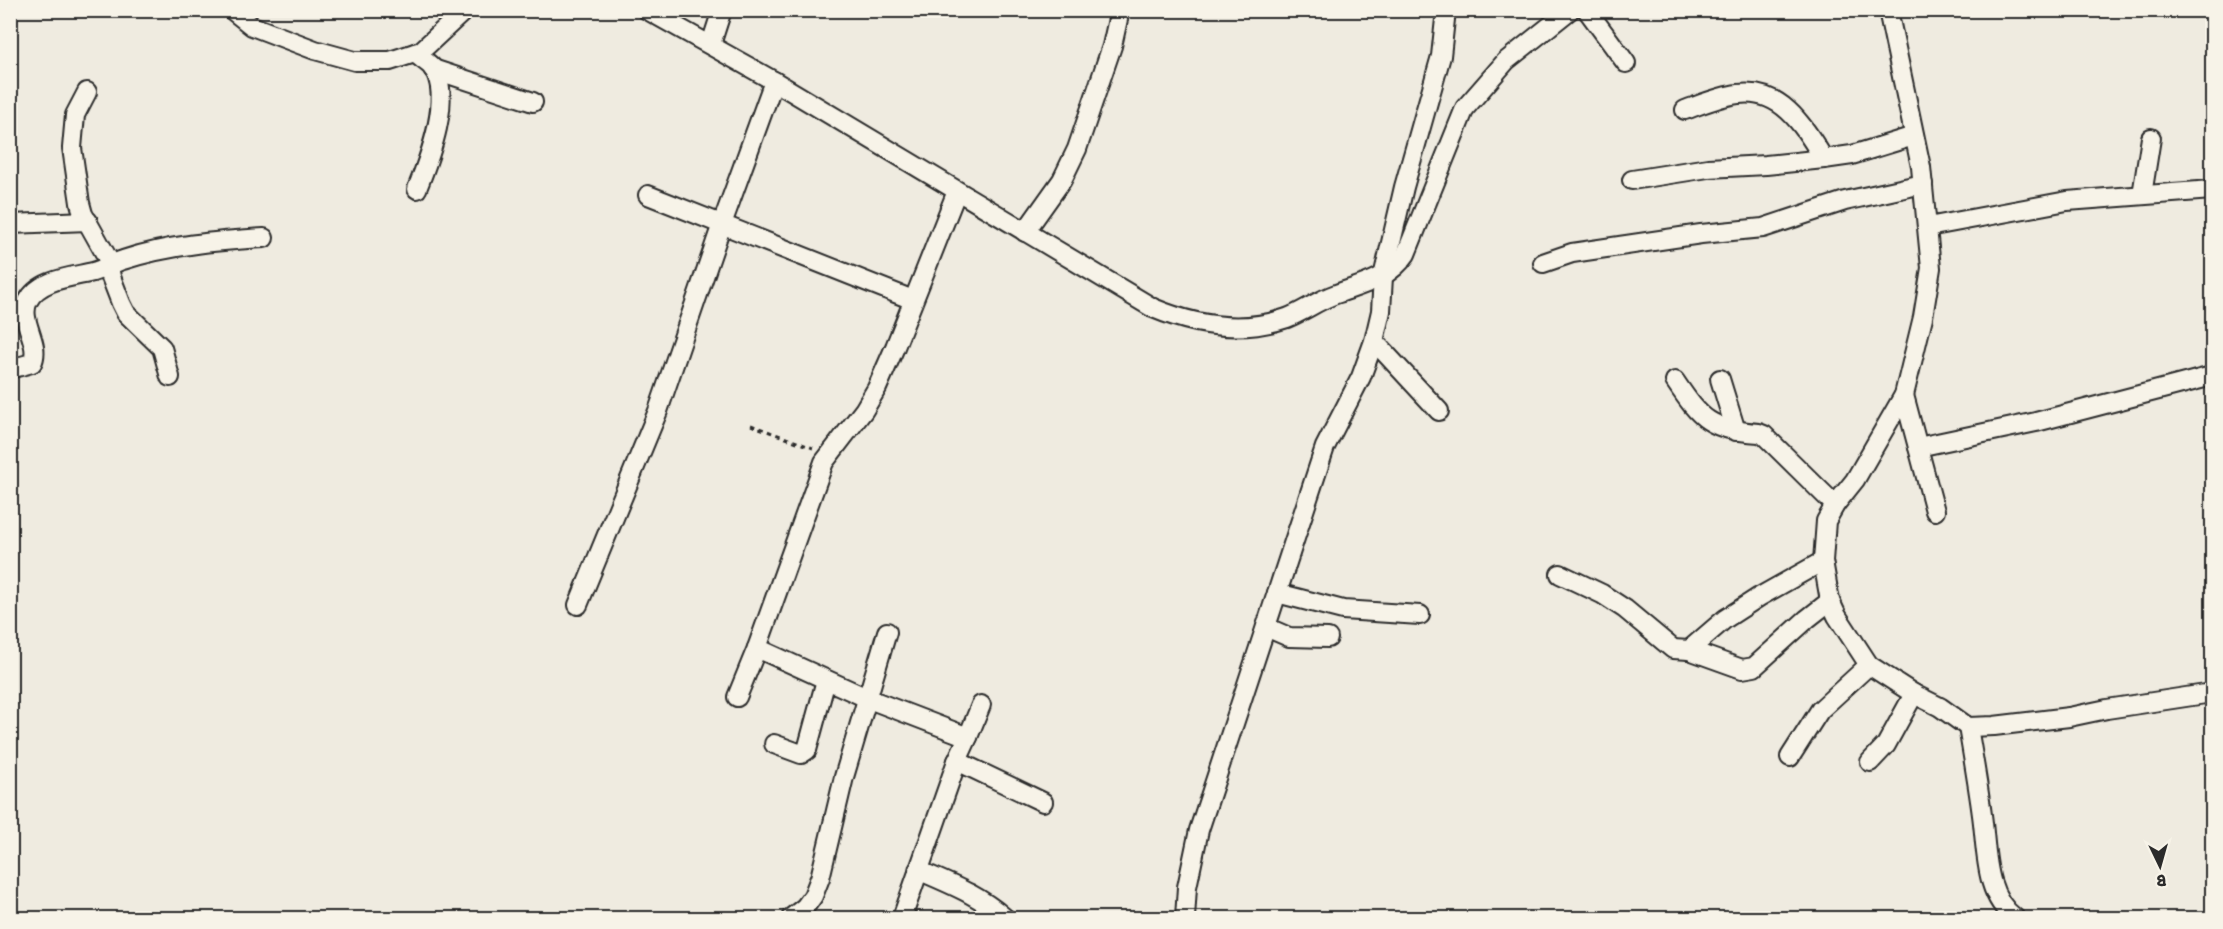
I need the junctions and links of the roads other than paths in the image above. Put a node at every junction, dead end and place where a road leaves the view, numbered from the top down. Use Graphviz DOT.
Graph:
graph roads {
  1 [pos="232,10"];
  2 [pos="465,10"];
  3 [pos="647,10"];
  4 [pos="722,10"];
  5 [pos="1120,10"];
  6 [pos="1446,10"];
  7 [pos="1570,10"];
  8 [pos="1587,10"];
  9 [pos="1888,10"];
  10 [pos="711,44"];
  11 [pos="415,53"];
  12 [pos="1626,63"];
  13 [pos="433,69"];
  14 [pos="774,81"];
  15 [pos="87,92"];
  16 [pos="533,102"];
  17 [pos="1685,110"];
  18 [pos="1914,136"];
  19 [pos="2151,138"];
  20 [pos="1824,159"];
  21 [pos="1632,180"];
  22 [pos="1923,184"];
  23 [pos="417,189"];
  24 [pos="957,190"];
  25 [pos="2212,190"];
  26 [pos="648,195"];
  27 [pos="2142,195"];
  28 [pos="88,221"];
  29 [pos="10,224"];
  30 [pos="722,224"];
  31 [pos="1928,227"];
  32 [pos="1025,232"];
  33 [pos="264,238"];
  34 [pos="1544,263"];
  35 [pos="110,265"];
  36 [pos="1383,277"];
  37 [pos="913,300"];
  38 [pos="1374,341"];
  39 [pos="10,369"];
  40 [pos="2212,376"];
  41 [pos="170,377"];
  42 [pos="1720,379"];
  43 [pos="1675,381"];
  44 [pos="1904,395"];
  45 [pos="1439,411"];
  46 [pos="1736,431"];
  47 [pos="1918,447"];
  48 [pos="1835,505"];
  49 [pos="1935,511"];
  50 [pos="1823,561"];
  51 [pos="1560,574"];
  52 [pos="1277,593"];
  53 [pos="1830,601"];
  54 [pos="578,605"];
  55 [pos="1420,615"];
  56 [pos="1266,627"];
  57 [pos="887,632"];
  58 [pos="1328,638"];
  59 [pos="757,648"];
  60 [pos="1689,650"];
  61 [pos="1869,665"];
  62 [pos="826,680"];
  63 [pos="2212,693"];
  64 [pos="1914,694"];
  65 [pos="737,696"];
  66 [pos="868,699"];
  67 [pos="981,705"];
  68 [pos="1968,727"];
  69 [pos="968,737"];
  70 [pos="774,744"];
  71 [pos="1790,757"];
  72 [pos="957,761"];
  73 [pos="1870,762"];
  74 [pos="1043,802"];
  75 [pos="918,870"];
  76 [pos="790,918"];
  77 [pos="902,918"];
  78 [pos="1005,918"];
  79 [pos="1185,918"];
  80 [pos="2015,918"];
  1 -- 11 [label="street"];
  2 -- 11 [label="street"];
  3 -- 10 [label="street"];
  4 -- 10 [label="street"];
  5 -- 32 [label="street"];
  6 -- 36 [label="street"];
  7 -- 36 [label="street"];
  8 -- 12 [label="street"];
  9 -- 18 [label="street"];
  10 -- 14 [label="street"];
  11 -- 13 [label="street"];
  13 -- 16 [label="street"];
  13 -- 23 [label="street"];
  14 -- 24 [label="street"];
  14 -- 30 [label="street"];
  15 -- 28 [label="street"];
  17 -- 20 [label="street"];
  18 -- 20 [label="street"];
  18 -- 22 [label="street"];
  19 -- 27 [label="street"];
  20 -- 21 [label="street"];
  22 -- 31 [label="street"];
  22 -- 34 [label="street"];
  24 -- 32 [label="street"];
  24 -- 37 [label="street"];
  25 -- 27 [label="street"];
  26 -- 30 [label="street"];
  27 -- 31 [label="street"];
  28 -- 29 [label="street"];
  28 -- 35 [label="street"];
  30 -- 37 [label="street"];
  30 -- 54 [label="street"];
  31 -- 44 [label="street"];
  32 -- 36 [label="street"];
  33 -- 35 [label="street"];
  35 -- 39 [label="street"];
  35 -- 41 [label="street"];
  36 -- 38 [label="street"];
  37 -- 59 [label="street"];
  38 -- 45 [label="street"];
  38 -- 52 [label="street"];
  40 -- 47 [label="street"];
  42 -- 46 [label="street"];
  43 -- 46 [label="street"];
  44 -- 47 [label="street"];
  44 -- 48 [label="street"];
  46 -- 48 [label="street"];
  47 -- 49 [label="street"];
  48 -- 50 [label="street"];
  50 -- 53 [label="street"];
  50 -- 60 [label="street"];
  51 -- 60 [label="street"];
  52 -- 55 [label="street"];
  52 -- 56 [label="street"];
  53 -- 60 [label="street"];
  53 -- 61 [label="street"];
  56 -- 58 [label="street"];
  56 -- 79 [label="street"];
  57 -- 66 [label="street"];
  59 -- 62 [label="street"];
  59 -- 65 [label="street"];
  61 -- 64 [label="street"];
  61 -- 71 [label="street"];
  62 -- 66 [label="street"];
  62 -- 70 [label="street"];
  63 -- 68 [label="street"];
  64 -- 68 [label="street"];
  64 -- 73 [label="street"];
  66 -- 69 [label="street"];
  66 -- 76 [label="street"];
  67 -- 69 [label="street"];
  68 -- 80 [label="street"];
  69 -- 72 [label="street"];
  72 -- 74 [label="street"];
  72 -- 75 [label="street"];
  75 -- 77 [label="street"];
  75 -- 78 [label="street"];
}
